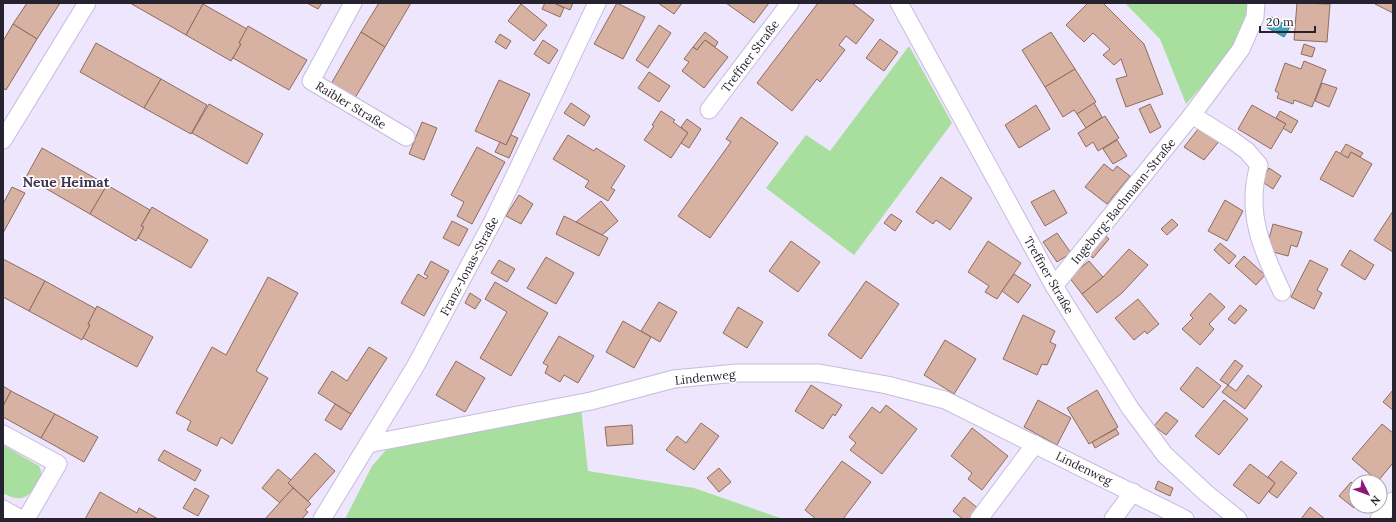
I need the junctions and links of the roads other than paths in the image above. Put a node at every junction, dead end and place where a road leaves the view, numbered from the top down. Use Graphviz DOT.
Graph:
graph roads {
  1 [pos="87,3"];
  2 [pos="353,3"];
  3 [pos="597,3"];
  4 [pos="790,3"];
  5 [pos="1256,3"];
  6 [pos="903,6"];
  7 [pos="709,110"];
  8 [pos="1192,115"];
  9 [pos="406,138"];
  10 [pos="3,140"];
  11 [pos="1054,286"];
  12 [pos="1282,292"];
  13 [pos="3,434"];
  14 [pos="368,444"];
  15 [pos="1035,444"];
  16 [pos="1133,492"];
  17 [pos="1393,501"];
  18 [pos="3,509"];
  19 [pos="21,519"];
  20 [pos="26,519"];
  21 [pos="322,519"];
  22 [pos="978,519"];
  23 [pos="1113,519"];
  24 [pos="1185,519"];
  25 [pos="1238,519"];
  26 [pos="1379,519"];
  1 -- 10 [label="street"];
  2 -- 9 [label="street, Raibler Straße"];
  3 -- 14 [label="street, Franz-Jonas-Straße"];
  4 -- 7 [label="street, Treffner Straße"];
  5 -- 8 [label="street, Ingeborg-Bachmann-Straße"];
  6 -- 11 [label="street, Treffner Straße"];
  8 -- 11 [label="street, Ingeborg-Bachmann-Straße"];
  8 -- 12 [label="street"];
  11 -- 25 [label="street, Treffner Straße"];
  13 -- 20 [label="street"];
  14 -- 15 [label="street, Lindenweg"];
  14 -- 21 [label="street, Franz-Jonas-Straße"];
  15 -- 16 [label="street, Lindenweg"];
  15 -- 22 [label="street"];
  16 -- 23 [label="street"];
  16 -- 24 [label="street, Lindenweg"];
  17 -- 26 [label="street"];
  18 -- 19 [label="street"];
}
